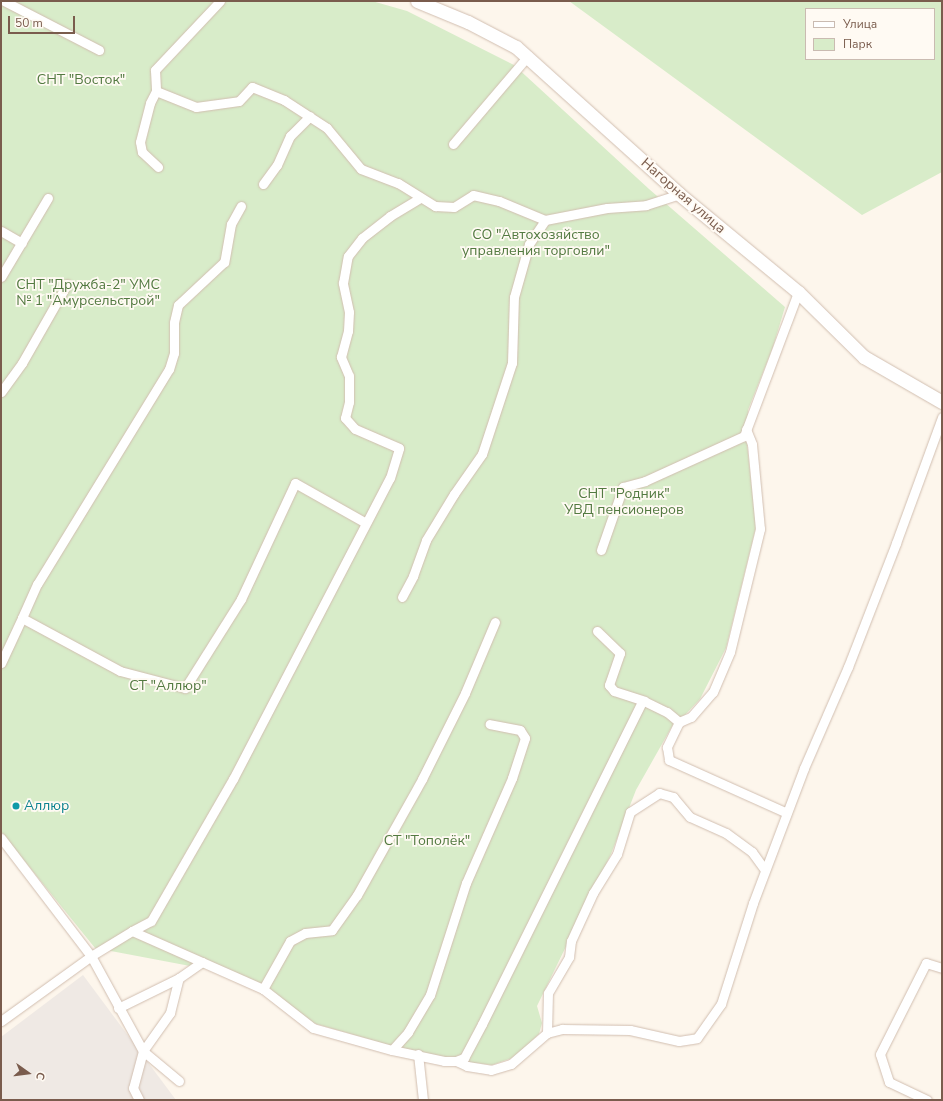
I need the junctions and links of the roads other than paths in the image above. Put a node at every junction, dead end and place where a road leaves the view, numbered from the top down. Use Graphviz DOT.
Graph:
graph roads {
  1 [pos="4,1"];
  2 [pos="220,1"];
  3 [pos="417,1"];
  4 [pos="99,50"];
  5 [pos="528,56"];
  6 [pos="156,91"];
  7 [pos="310,116"];
  8 [pos="453,144"];
  9 [pos="158,167"];
  10 [pos="263,184"];
  11 [pos="679,194"];
  12 [pos="48,198"];
  13 [pos="420,198"];
  14 [pos="241,206"];
  15 [pos="545,220"];
  16 [pos="1,231"];
  17 [pos="22,243"];
  18 [pos="1,277"];
  19 [pos="68,284"];
  20 [pos="798,292"];
  21 [pos="1,392"];
  22 [pos="942,402"];
  23 [pos="942,417"];
  24 [pos="746,429"];
  25 [pos="366,524"];
  26 [pos="601,550"];
  27 [pos="402,597"];
  28 [pos="22,618"];
  29 [pos="495,622"];
  30 [pos="597,631"];
  31 [pos="1,663"];
  32 [pos="642,701"];
  33 [pos="679,722"];
  34 [pos="490,724"];
  35 [pos="787,812"];
  36 [pos="1,838"];
  37 [pos="765,870"];
  38 [pos="132,931"];
  39 [pos="91,956"];
  40 [pos="202,962"];
  41 [pos="942,968"];
  42 [pos="179,978"];
  43 [pos="263,989"];
  44 [pos="118,1008"];
  45 [pos="1,1021"];
  46 [pos="547,1033"];
  47 [pos="392,1050"];
  48 [pos="143,1051"];
  49 [pos="418,1054"];
  50 [pos="456,1061"];
  51 [pos="179,1081"];
  52 [pos="139,1100"];
  53 [pos="422,1100"];
  54 [pos="927,1100"];
  1 -- 4 [label="street"];
  2 -- 6 [label="street"];
  3 -- 5 [label="street, Нагорная улица"];
  5 -- 8 [label="street"];
  5 -- 11 [label="street, Нагорная улица"];
  6 -- 7 [label="street"];
  6 -- 9 [label="street"];
  7 -- 10 [label="street"];
  7 -- 13 [label="street"];
  11 -- 15 [label="street"];
  11 -- 20 [label="street, Нагорная улица"];
  12 -- 17 [label="street"];
  13 -- 15 [label="street"];
  13 -- 25 [label="street"];
  14 -- 28 [label="street"];
  15 -- 27 [label="street"];
  16 -- 17 [label="street"];
  17 -- 18 [label="street"];
  19 -- 21 [label="street"];
  20 -- 22 [label="street, Нагорная улица"];
  20 -- 24 [label="street"];
  23 -- 35 [label="street"];
  24 -- 26 [label="street"];
  24 -- 33 [label="street"];
  25 -- 28 [label="street"];
  25 -- 38 [label="street"];
  28 -- 31 [label="street"];
  29 -- 43 [label="street"];
  30 -- 32 [label="street"];
  32 -- 33 [label="street"];
  32 -- 50 [label="street"];
  33 -- 35 [label="street"];
  34 -- 47 [label="street"];
  35 -- 37 [label="street"];
  36 -- 39 [label="street"];
  37 -- 46 [label="street"];
  37 -- 46 [label="street"];
  38 -- 39 [label="street"];
  38 -- 40 [label="street"];
  39 -- 44 [label="street"];
  39 -- 45 [label="street"];
  40 -- 42 [label="street"];
  40 -- 43 [label="street"];
  41 -- 54 [label="street"];
  42 -- 44 [label="street"];
  42 -- 48 [label="street"];
  43 -- 47 [label="street"];
  44 -- 48 [label="street"];
  46 -- 50 [label="street"];
  47 -- 49 [label="street"];
  48 -- 51 [label="street"];
  48 -- 52 [label="street"];
  49 -- 50 [label="street"];
  49 -- 53 [label="street"];
}
